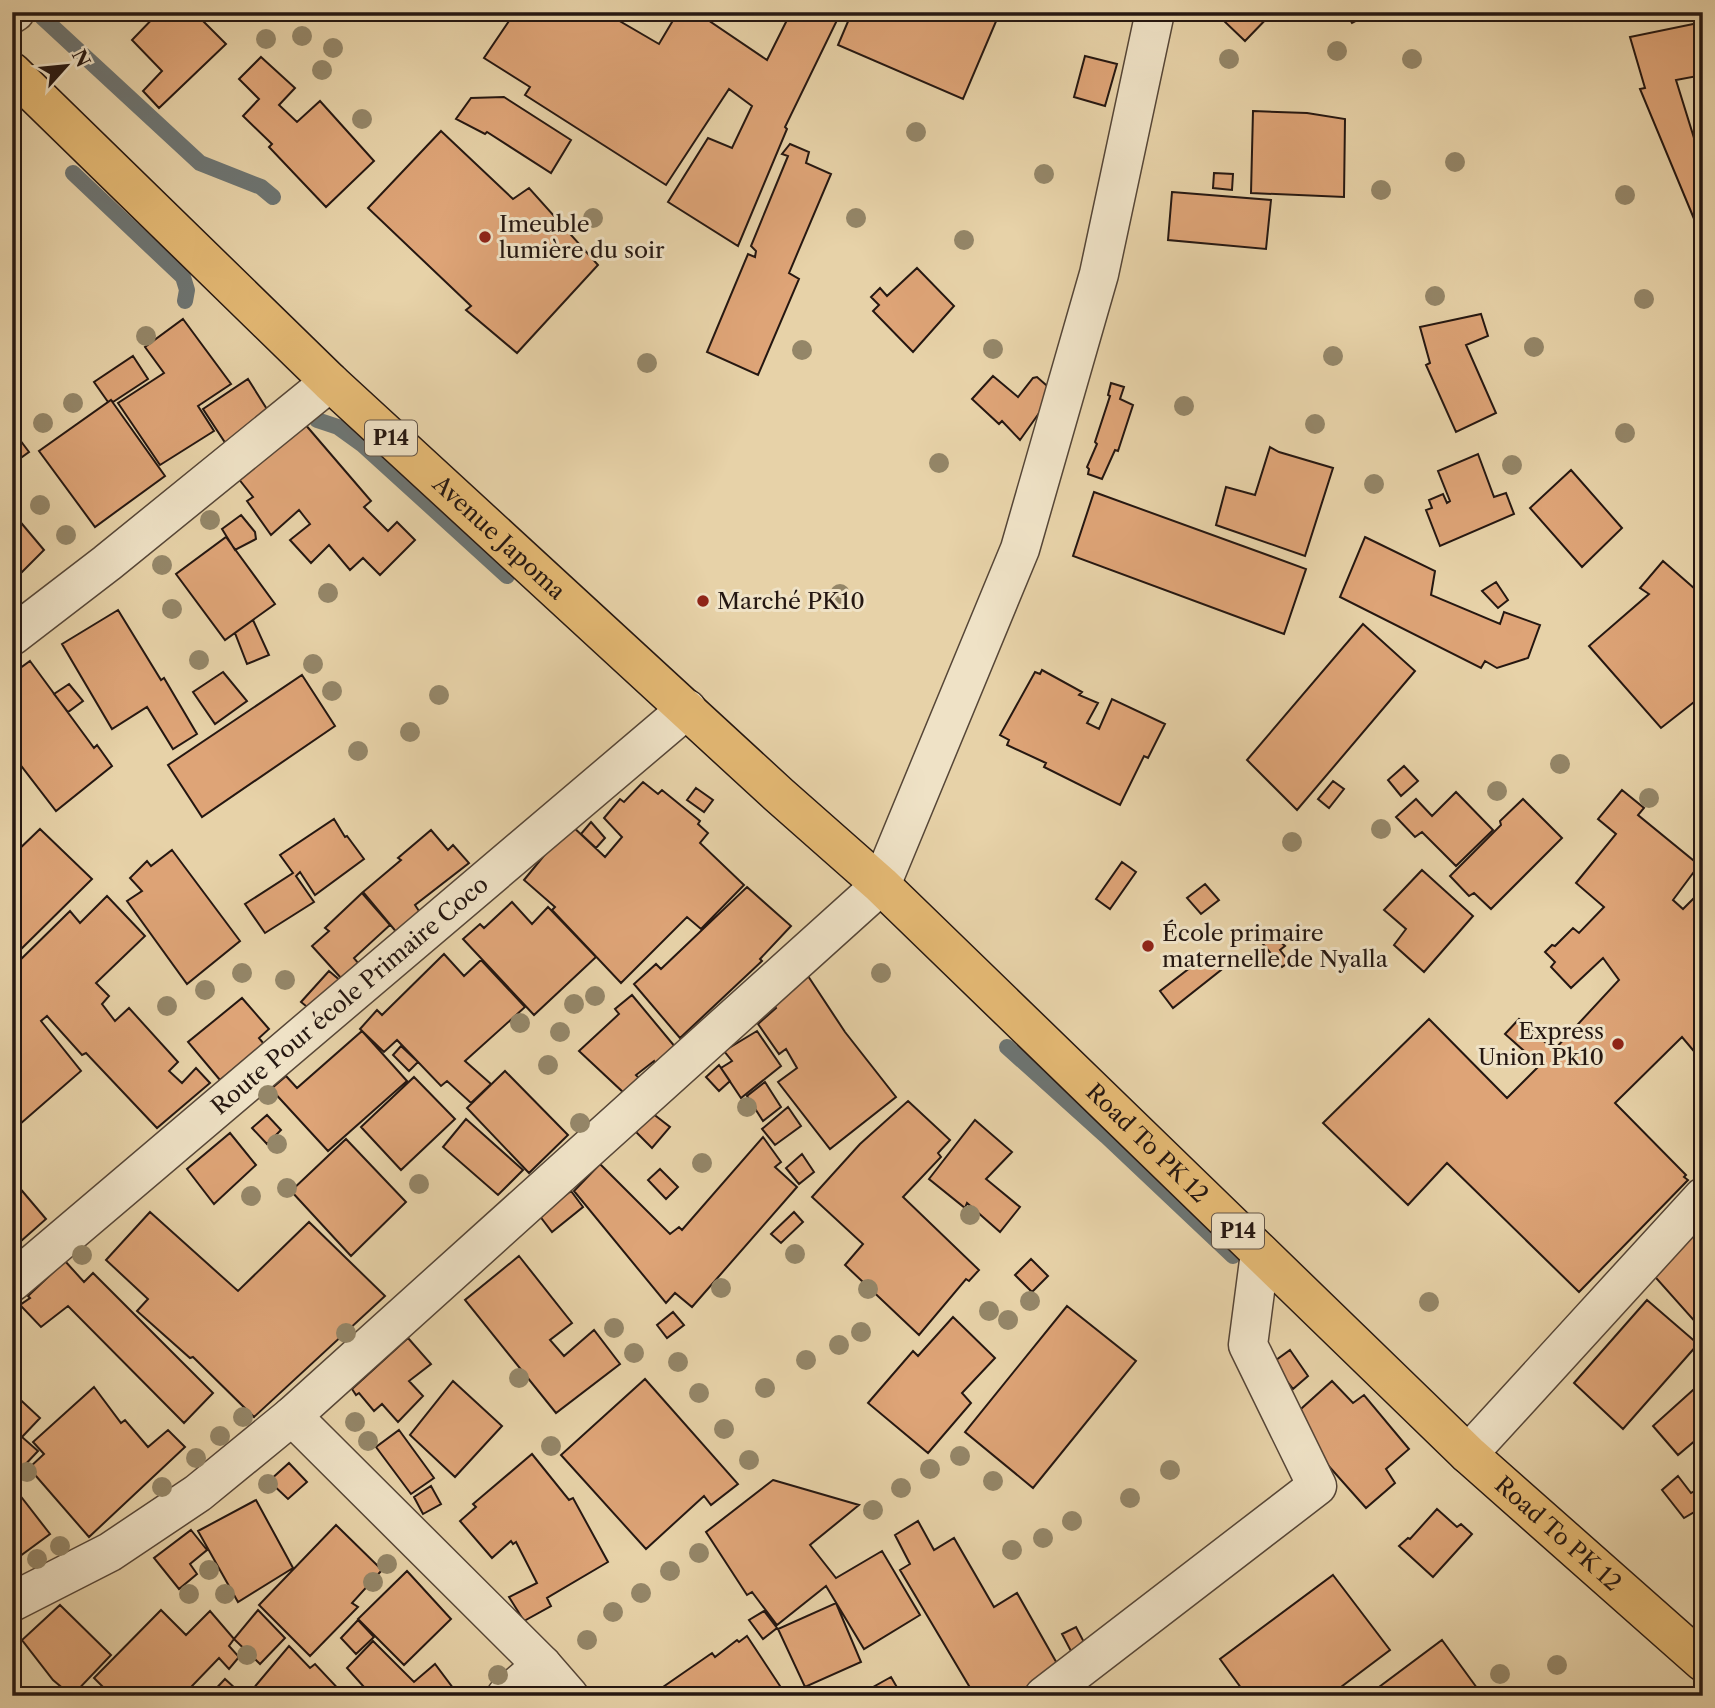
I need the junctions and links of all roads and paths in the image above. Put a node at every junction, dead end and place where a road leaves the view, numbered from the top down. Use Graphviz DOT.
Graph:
graph roads {
  1 [pos="1155,12"];
  2 [pos="12,72"];
  3 [pos="330,382"];
  4 [pos="12,636"];
  5 [pos="687,709"];
  6 [pos="779,795"];
  7 [pos="881,885"];
  8 [pos="1703,1197"];
  9 [pos="1261,1253"];
  10 [pos="12,1282"];
  11 [pos="292,1416"];
  12 [pos="1468,1454"];
  13 [pos="12,1602"];
  14 [pos="1703,1662"];
  15 [pos="542,1665"];
  16 [pos="506,1696"];
  17 [pos="569,1696"];
  18 [pos="1044,1696"];
  1 -- 7 [label="street"];
  2 -- 3 [label="main road, Avenue Japoma / P14"];
  3 -- 4 [label="street"];
  3 -- 5 [label="main road, Avenue Japoma / P14"];
  5 -- 6 [label="main road, Avenue Japoma / P14"];
  5 -- 10 [label="street, Route Pour école Primaire Coco"];
  6 -- 7 [label="main road, Road To PK 12 / P14"];
  7 -- 9 [label="main road, Road To PK 12 / P14"];
  7 -- 11 [label="street"];
  8 -- 12 [label="street"];
  9 -- 12 [label="main road, Road To PK 12 / P14"];
  9 -- 18 [label="street"];
  11 -- 13 [label="street"];
  11 -- 15 [label="street"];
  12 -- 14 [label="main road, Road To PK 12 / P14"];
  15 -- 16 [label="street"];
  15 -- 17 [label="street"];
}
